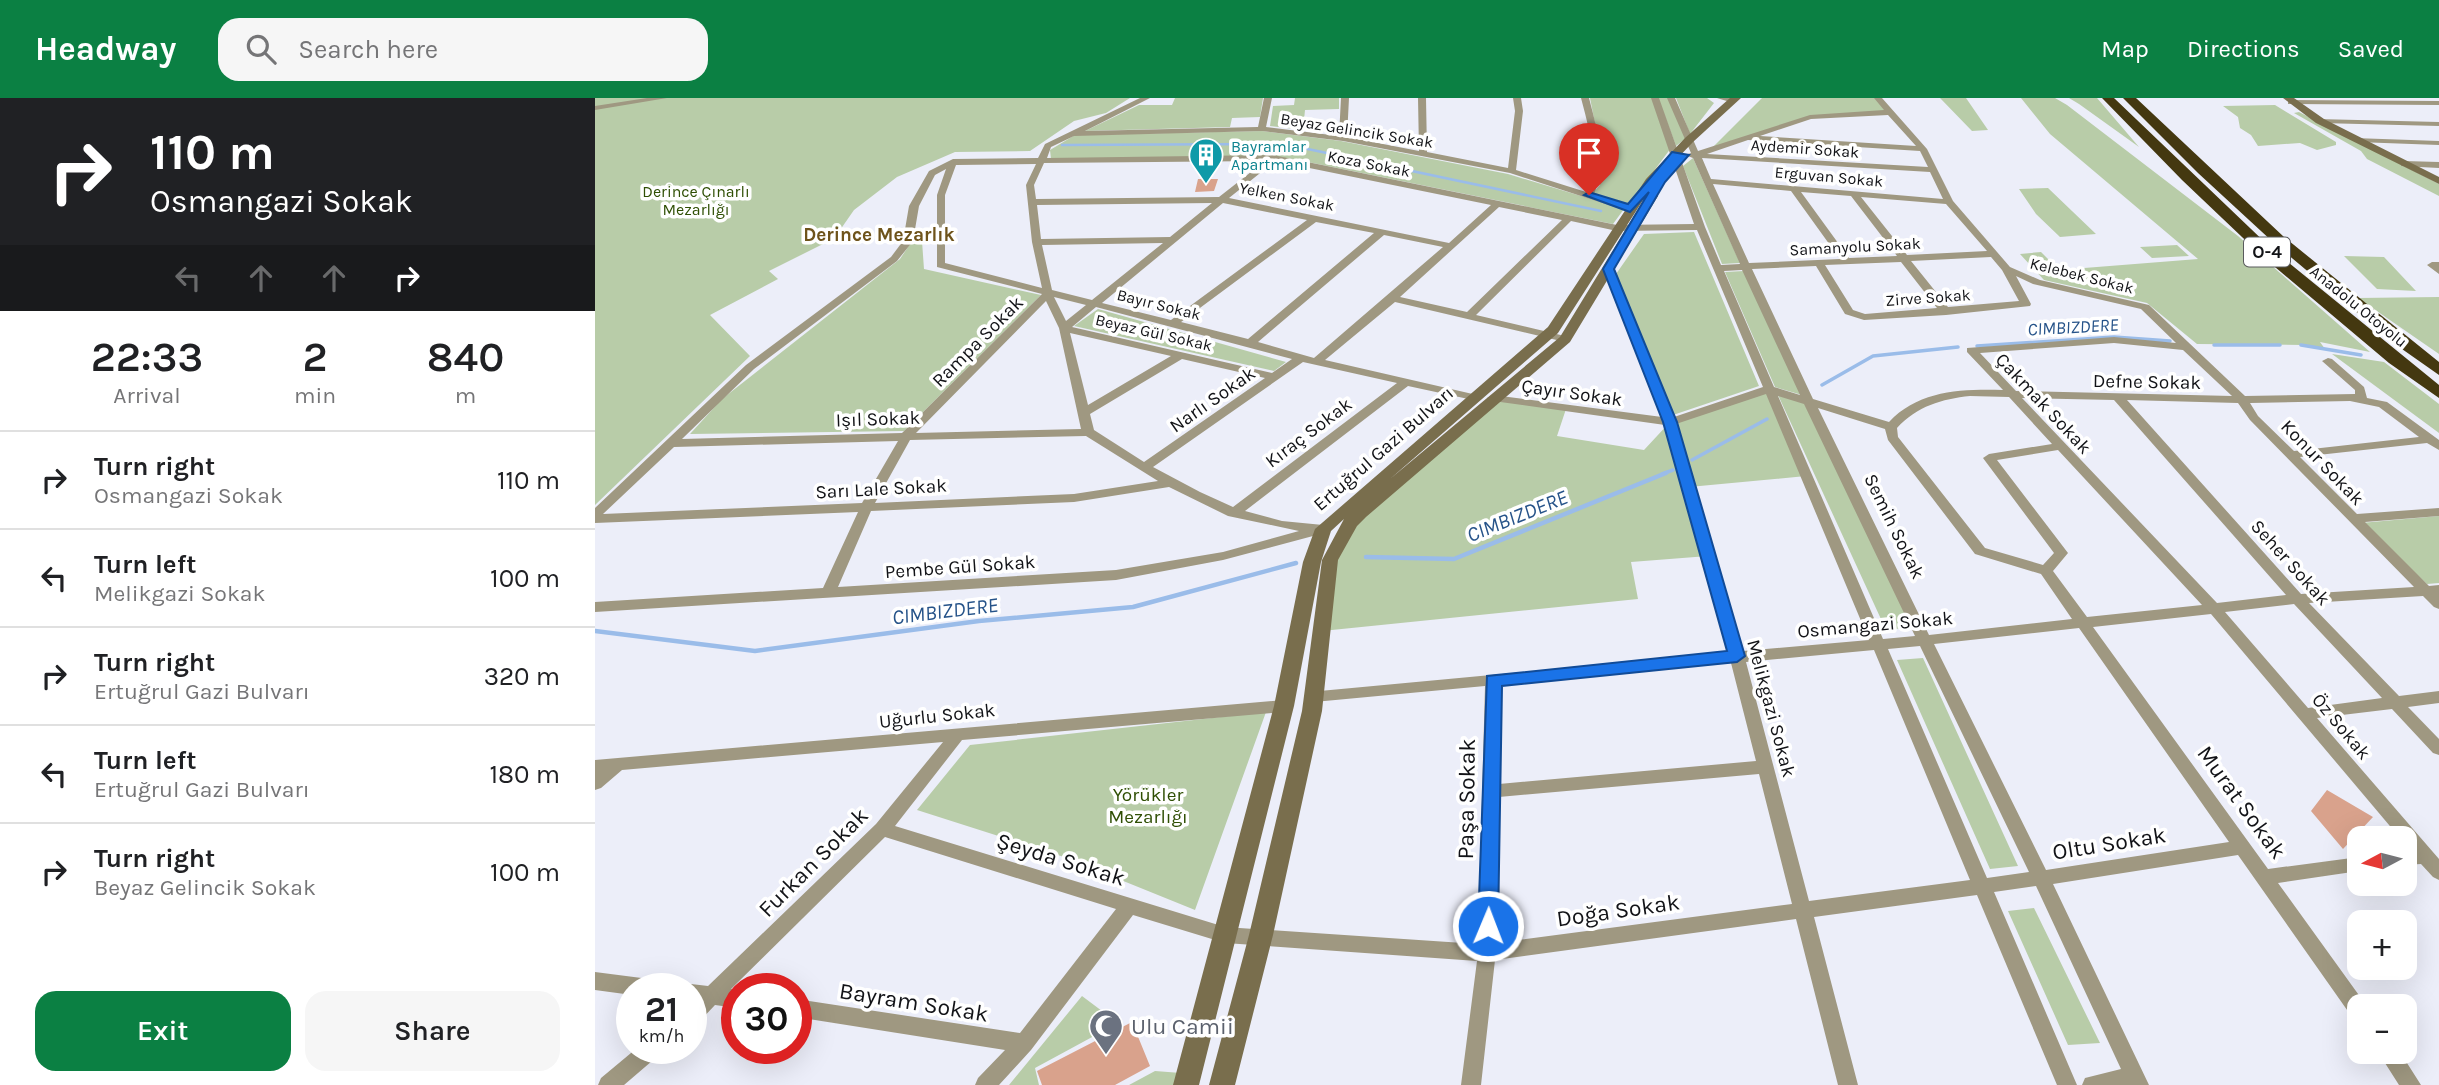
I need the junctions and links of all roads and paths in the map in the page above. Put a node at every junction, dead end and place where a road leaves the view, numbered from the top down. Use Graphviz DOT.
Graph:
graph roads {
  1 [pos="663,98"];
  2 [pos="1146,98"];
  3 [pos="1268,98"];
  4 [pos="1345,98"];
  5 [pos="1422,98"];
  6 [pos="1517,98"];
  7 [pos="1585,98"];
  8 [pos="1655,98"];
  9 [pos="1671,98"];
  10 [pos="1878,98"];
  11 [pos="2108,98"];
  12 [pos="2129,98"];
  13 [pos="1734,99"];
  14 [pos="2290,100"];
  15 [pos="2365,100"];
  16 [pos="2417,100"];
  17 [pos="2439,103"];
  18 [pos="595,108"];
  19 [pos="1891,112"];
  20 [pos="2439,113"];
  21 [pos="2320,121"];
  22 [pos="2439,124"];
  23 [pos="1262,129"];
  24 [pos="1072,134"];
  25 [pos="1747,138"];
  26 [pos="1343,139"];
  27 [pos="2357,140"];
  28 [pos="2439,143"];
  29 [pos="1923,149"];
  30 [pos="1686,152"];
  31 [pos="1423,154"];
  32 [pos="1273,158"];
  33 [pos="1041,160"];
  34 [pos="953,162"];
  35 [pos="2405,164"];
  36 [pos="2439,165"];
  37 [pos="1933,170"];
  38 [pos="1512,171"];
  39 [pos="1706,181"];
  40 [pos="2439,181"];
  41 [pos="1793,187"];
  42 [pos="1852,192"];
  43 [pos="1589,195"];
  44 [pos="1223,200"];
  45 [pos="1031,202"];
  46 [pos="1949,202"];
  47 [pos="1496,205"];
  48 [pos="1630,209"];
  49 [pos="1315,218"];
  50 [pos="1567,220"];
  51 [pos="1700,227"];
  52 [pos="1624,229"];
  53 [pos="1384,231"];
  54 [pos="1173,240"];
  55 [pos="1037,242"];
  56 [pos="1451,246"];
  57 [pos="1994,254"];
  58 [pos="1904,259"];
  59 [pos="1846,261"];
  60 [pos="1819,263"];
  61 [pos="2439,265"];
  62 [pos="1747,266"];
  63 [pos="1717,268"];
  64 [pos="1608,269"];
  65 [pos="2007,269"];
  66 [pos="2439,271"];
  67 [pos="1048,294"];
  68 [pos="1393,298"];
  69 [pos="1095,304"];
  70 [pos="1946,312"];
  71 [pos="1470,315"];
  72 [pos="1173,323"];
  73 [pos="1064,328"];
  74 [pos="1557,337"];
  75 [pos="1250,342"];
  76 [pos="2186,345"];
  77 [pos="1182,354"];
  78 [pos="1301,358"];
  79 [pos="1317,361"];
  80 [pos="2328,361"];
  81 [pos="2439,370"];
  82 [pos="1274,377"];
  83 [pos="1407,381"];
  84 [pos="1768,388"];
  85 [pos="2439,393"];
  86 [pos="2013,395"];
  87 [pos="1473,397"];
  88 [pos="1493,398"];
  89 [pos="2118,398"];
  90 [pos="2355,399"];
  91 [pos="2242,400"];
  92 [pos="1809,401"];
  93 [pos="1084,412"];
  94 [pos="1670,422"];
  95 [pos="1891,427"];
  96 [pos="1088,432"];
  97 [pos="907,435"];
  98 [pos="2434,442"];
  99 [pos="669,443"];
  100 [pos="2061,446"];
  101 [pos="2290,455"];
  102 [pos="1143,468"];
  103 [pos="1168,483"];
  104 [pos="866,508"];
  105 [pos="2439,512"];
  106 [pos="1233,513"];
  107 [pos="595,517"];
  108 [pos="2352,519"];
  109 [pos="1324,529"];
  110 [pos="2046,571"];
  111 [pos="2431,591"];
  112 [pos="828,593"];
  113 [pos="2297,599"];
  114 [pos="2439,604"];
  115 [pos="595,607"];
  116 [pos="2213,607"];
  117 [pos="2083,623"];
  118 [pos="1927,640"];
  119 [pos="1877,644"];
  120 [pos="1737,656"];
  121 [pos="1493,680"];
  122 [pos="1314,696"];
  123 [pos="2439,697"];
  124 [pos="2397,704"];
  125 [pos="1284,706"];
  126 [pos="2305,715"];
  127 [pos="959,733"];
  128 [pos="2439,749"];
  129 [pos="618,764"];
  130 [pos="595,766"];
  131 [pos="1766,767"];
  132 [pos="595,783"];
  133 [pos="1491,792"];
  134 [pos="882,829"];
  135 [pos="2244,847"];
  136 [pos="2425,856"];
  137 [pos="2417,857"];
  138 [pos="2347,866"];
  139 [pos="2439,872"];
  140 [pos="2266,877"];
  141 [pos="2042,878"];
  142 [pos="1980,886"];
  143 [pos="1129,906"];
  144 [pos="1803,909"];
  145 [pos="1225,934"];
  146 [pos="1261,935"];
  147 [pos="1487,953"];
  148 [pos="595,981"];
  149 [pos="616,984"];
  150 [pos="2347,994"];
  151 [pos="707,995"];
  152 [pos="715,996"];
  153 [pos="721,997"];
  154 [pos="707,1003"];
  155 [pos="812,1010"];
  156 [pos="1024,1043"];
  157 [pos="633,1064"];
  158 [pos="2396,1064"];
  159 [pos="2137,1080"];
  160 [pos="608,1085"];
  161 [pos="985,1085"];
  162 [pos="1186,1085"];
  163 [pos="1222,1085"];
  164 [pos="1471,1085"];
  165 [pos="1848,1085"];
  166 [pos="2067,1085"];
  167 [pos="2092,1085"];
  168 [pos="2411,1085"];
  1 -- 18 [label="street"];
  2 -- 24 [label="street"];
  3 -- 23 [label="street"];
  4 -- 26 [label="street"];
  5 -- 31 [label="street"];
  6 -- 38 [label="street"];
  7 -- 43 [label="street"];
  8 -- 30 [label="street, Semih Sokak"];
  9 -- 30 [label="street, Semih Sokak"];
  10 -- 19 [label="street, Kelebek Sokak"];
  11 -- 85 [label="highway, Anadolu Otoyolu / O-4"];
  12 -- 81 [label="highway, Anadolu Otoyolu / O-4"];
  13 -- 30 [label="main road, Ertuğrul Gazi Bulvarı"];
  14 -- 15 [label="street"];
  14 -- 21 [label="main road"];
  15 -- 16 [label="street"];
  16 -- 17 [label="street"];
  16 -- 20 [label="street"];
  19 -- 25 [label="street"];
  19 -- 29 [label="street, Kelebek Sokak"];
  21 -- 22 [label="street"];
  21 -- 27 [label="main road"];
  23 -- 24 [label="street, Beyaz Gelincik Sokak"];
  23 -- 26 [label="street, Beyaz Gelincik Sokak"];
  24 -- 33 [label="street"];
  25 -- 29 [label="street"];
  25 -- 30 [label="street"];
  26 -- 31 [label="street, Beyaz Gelincik Sokak"];
  27 -- 28 [label="street"];
  27 -- 35 [label="main road"];
  29 -- 37 [label="street, Kelebek Sokak"];
  30 -- 37 [label="street, Aydemir Sokak"];
  30 -- 39 [label="street, Semih Sokak"];
  30 -- 48 [label="main road, Ertuğrul Gazi Bulvarı"];
  30 -- 51 [label="street, Semih Sokak"];
  30 -- 52 [label="main road, Ertuğrul Gazi Bulvarı"];
  31 -- 38 [label="street, Beyaz Gelincik Sokak"];
  32 -- 33 [label="street, Koza Sokak"];
  32 -- 44 [label="street"];
  32 -- 47 [label="street, Koza Sokak"];
  33 -- 34 [label="street, Koza Sokak"];
  33 -- 45 [label="street"];
  34 -- 67 [label="street, Bayır Sokak"];
  34 -- 99 [label="street, Sarı Lale Sokak"];
  35 -- 36 [label="street"];
  35 -- 40 [label="main road"];
  37 -- 46 [label="street, Kelebek Sokak"];
  38 -- 43 [label="street, Beyaz Gelincik Sokak"];
  39 -- 41 [label="street, Erguvan Sokak"];
  39 -- 62 [label="street, Semih Sokak"];
  41 -- 42 [label="street, Erguvan Sokak"];
  41 -- 59 [label="street"];
  42 -- 46 [label="street, Erguvan Sokak"];
  42 -- 58 [label="street"];
  43 -- 48 [label="street, Beyaz Gelincik Sokak"];
  44 -- 45 [label="street, Yelken Sokak"];
  44 -- 49 [label="street, Yelken Sokak"];
  44 -- 54 [label="street"];
  45 -- 55 [label="street"];
  46 -- 57 [label="street, Kelebek Sokak"];
  47 -- 50 [label="street, Koza Sokak"];
  47 -- 56 [label="street"];
  48 -- 52 [label="main road, Ertuğrul Gazi Bulvarı"];
  49 -- 53 [label="street, Yelken Sokak"];
  49 -- 72 [label="street"];
  50 -- 52 [label="street, Koza Sokak"];
  50 -- 71 [label="street"];
  51 -- 52 [label="street, Koza Sokak"];
  51 -- 63 [label="street, Semih Sokak"];
  52 -- 64 [label="main road, Ertuğrul Gazi Bulvarı"];
  52 -- 74 [label="main road, Ertuğrul Gazi Bulvarı"];
  53 -- 56 [label="street, Yelken Sokak"];
  53 -- 75 [label="street"];
  54 -- 55 [label="street"];
  54 -- 69 [label="street"];
  55 -- 67 [label="street"];
  56 -- 68 [label="street"];
  57 -- 58 [label="street, Samanyolu Sokak"];
  57 -- 65 [label="street, Kelebek Sokak"];
  58 -- 59 [label="street, Samanyolu Sokak"];
  58 -- 70 [label="street"];
  59 -- 60 [label="street, Samanyolu Sokak"];
  60 -- 62 [label="street, Samanyolu Sokak"];
  60 -- 70 [label="street, Zirve Sokak"];
  61 -- 66 [label="street"];
  62 -- 63 [label="street, Samanyolu Sokak"];
  62 -- 92 [label="street, Semih Sokak"];
  63 -- 84 [label="street, Semih Sokak"];
  64 -- 74 [label="main road, Ertuğrul Gazi Bulvarı"];
  64 -- 94 [label="street, Melikgazi Sokak"];
  65 -- 70 [label="street, Zirve Sokak"];
  65 -- 76 [label="street, Kelebek Sokak"];
  67 -- 69 [label="street, Bayır Sokak"];
  67 -- 73 [label="street"];
  67 -- 97 [label="street, Rampa Sokak"];
  68 -- 71 [label="street"];
  68 -- 79 [label="street"];
  69 -- 72 [label="street, Bayır Sokak"];
  69 -- 73 [label="street"];
  71 -- 74 [label="street"];
  72 -- 75 [label="street, Bayır Sokak"];
  73 -- 77 [label="street, Beyaz Gül Sokak"];
  73 -- 93 [label="street"];
  74 -- 87 [label="main road, Ertuğrul Gazi Bulvarı"];
  74 -- 88 [label="main road, Ertuğrul Gazi Bulvarı"];
  75 -- 78 [label="street, Bayır Sokak"];
  76 -- 86 [label="street, Çakmak Sokak"];
  76 -- 91 [label="street, Konur Sokak"];
  77 -- 82 [label="street, Beyaz Gül Sokak"];
  77 -- 93 [label="street"];
  78 -- 79 [label="street, Bayır Sokak"];
  78 -- 82 [label="street, Narlı Sokak"];
  79 -- 83 [label="street, Bayır Sokak"];
  80 -- 90 [label="street"];
  82 -- 102 [label="street, Narlı Sokak"];
  83 -- 87 [label="street, Bayır Sokak"];
  83 -- 106 [label="street, Kıraç Sokak"];
  84 -- 92 [label="street"];
  84 -- 94 [label="street, Çayır Sokak"];
  84 -- 119 [label="street, Semih Sokak"];
  86 -- 89 [label="street, Defne Sokak"];
  86 -- 95 [label="street, Defne Sokak"];
  86 -- 100 [label="street, Çakmak Sokak"];
  87 -- 109 [label="main road, Ertuğrul Gazi Bulvarı"];
  88 -- 94 [label="street, Çayır Sokak"];
  88 -- 122 [label="main road, Ertuğrul Gazi Bulvarı"];
  89 -- 91 [label="street, Defne Sokak"];
  89 -- 113 [label="street, Seher Sokak"];
  90 -- 91 [label="street, Defne Sokak"];
  90 -- 98 [label="street, Defne Sokak"];
  91 -- 101 [label="street, Konur Sokak"];
  92 -- 95 [label="street"];
  92 -- 118 [label="street, Semih Sokak"];
  93 -- 96 [label="street"];
  94 -- 120 [label="street, Melikgazi Sokak"];
  95 -- 110 [label="street"];
  96 -- 97 [label="street, Işıl Sokak"];
  96 -- 102 [label="street"];
  97 -- 99 [label="street, Işıl Sokak"];
  97 -- 104 [label="street, Rampa Sokak"];
  98 -- 101 [label="street"];
  99 -- 107 [label="street, Sarı Lale Sokak"];
  100 -- 110 [label="street"];
  100 -- 116 [label="street, Çakmak Sokak"];
  101 -- 108 [label="street, Konur Sokak"];
  102 -- 103 [label="street"];
  103 -- 104 [label="street, Sarı Lale Sokak"];
  103 -- 106 [label="street"];
  104 -- 107 [label="street, Sarı Lale Sokak"];
  104 -- 112 [label="street, Rampa Sokak"];
  105 -- 108 [label="street"];
  106 -- 109 [label="street"];
  108 -- 111 [label="street, Konur Sokak"];
  109 -- 112 [label="street, Pembe Gül Sokak"];
  109 -- 125 [label="main road, Ertuğrul Gazi Bulvarı"];
  110 -- 117 [label="street, Murat Sokak"];
  111 -- 113 [label="street, Osmangazi Sokak"];
  111 -- 114 [label="street, Konur Sokak"];
  112 -- 115 [label="street, Pembe Gül Sokak"];
  113 -- 116 [label="street, Osmangazi Sokak"];
  113 -- 124 [label="street, Seher Sokak"];
  116 -- 117 [label="street, Osmangazi Sokak"];
  116 -- 126 [label="street, Öz Sokak"];
  117 -- 118 [label="street, Osmangazi Sokak"];
  117 -- 135 [label="street, Murat Sokak"];
  118 -- 119 [label="street, Osmangazi Sokak"];
  118 -- 141 [label="street, Semih Sokak"];
  119 -- 120 [label="street, Osmangazi Sokak"];
  119 -- 142 [label="street, Semih Sokak"];
  120 -- 121 [label="street, Osmangazi Sokak"];
  120 -- 131 [label="street, Melikgazi Sokak"];
  121 -- 122 [label="street, Osmangazi Sokak"];
  121 -- 133 [label="street, Paşa Sokak"];
  122 -- 146 [label="main road, Ertuğrul Gazi Bulvarı"];
  123 -- 124 [label="street"];
  124 -- 126 [label="street"];
  124 -- 128 [label="street, Seher Sokak"];
  125 -- 127 [label="street, Uğurlu Sokak"];
  125 -- 145 [label="main road, Ertuğrul Gazi Bulvarı"];
  126 -- 136 [label="street, Öz Sokak"];
  127 -- 129 [label="street, Uğurlu Sokak"];
  127 -- 134 [label="street, Furkan Sokak"];
  129 -- 130 [label="street, Uğurlu Sokak"];
  129 -- 132 [label="street"];
  131 -- 133 [label="street"];
  131 -- 144 [label="street, Melikgazi Sokak"];
  133 -- 147 [label="street, Paşa Sokak"];
  134 -- 143 [label="street, Şeyda Sokak"];
  134 -- 152 [label="street, Furkan Sokak"];
  135 -- 140 [label="street, Murat Sokak"];
  135 -- 141 [label="street, Oltu Sokak"];
  136 -- 137 [label="street"];
  136 -- 139 [label="street, Öz Sokak"];
  138 -- 140 [label="street"];
  140 -- 150 [label="street, Murat Sokak"];
  141 -- 142 [label="street, Oltu Sokak"];
  141 -- 159 [label="street, Semih Sokak"];
  142 -- 144 [label="street, Doğa Sokak"];
  142 -- 166 [label="street, Semih Sokak"];
  143 -- 145 [label="street, Şeyda Sokak"];
  143 -- 156 [label="street"];
  144 -- 147 [label="street, Doğa Sokak"];
  144 -- 165 [label="street, Melikgazi Sokak"];
  145 -- 146 [label="street, Şeyda Sokak"];
  145 -- 162 [label="main road, Ertuğrul Gazi Bulvarı"];
  146 -- 147 [label="street, Doğa Sokak"];
  146 -- 163 [label="main road, Ertuğrul Gazi Bulvarı"];
  147 -- 164 [label="street, Paşa Sokak"];
  148 -- 149 [label="street"];
  151 -- 152 [label="street"];
  152 -- 153 [label="street"];
  152 -- 154 [label="street, Furkan Sokak"];
  155 -- 156 [label="street, Bayram Sokak"];
  156 -- 161 [label="street"];
  157 -- 160 [label="street"];
  158 -- 168 [label="street"];
  159 -- 167 [label="street"];
}
